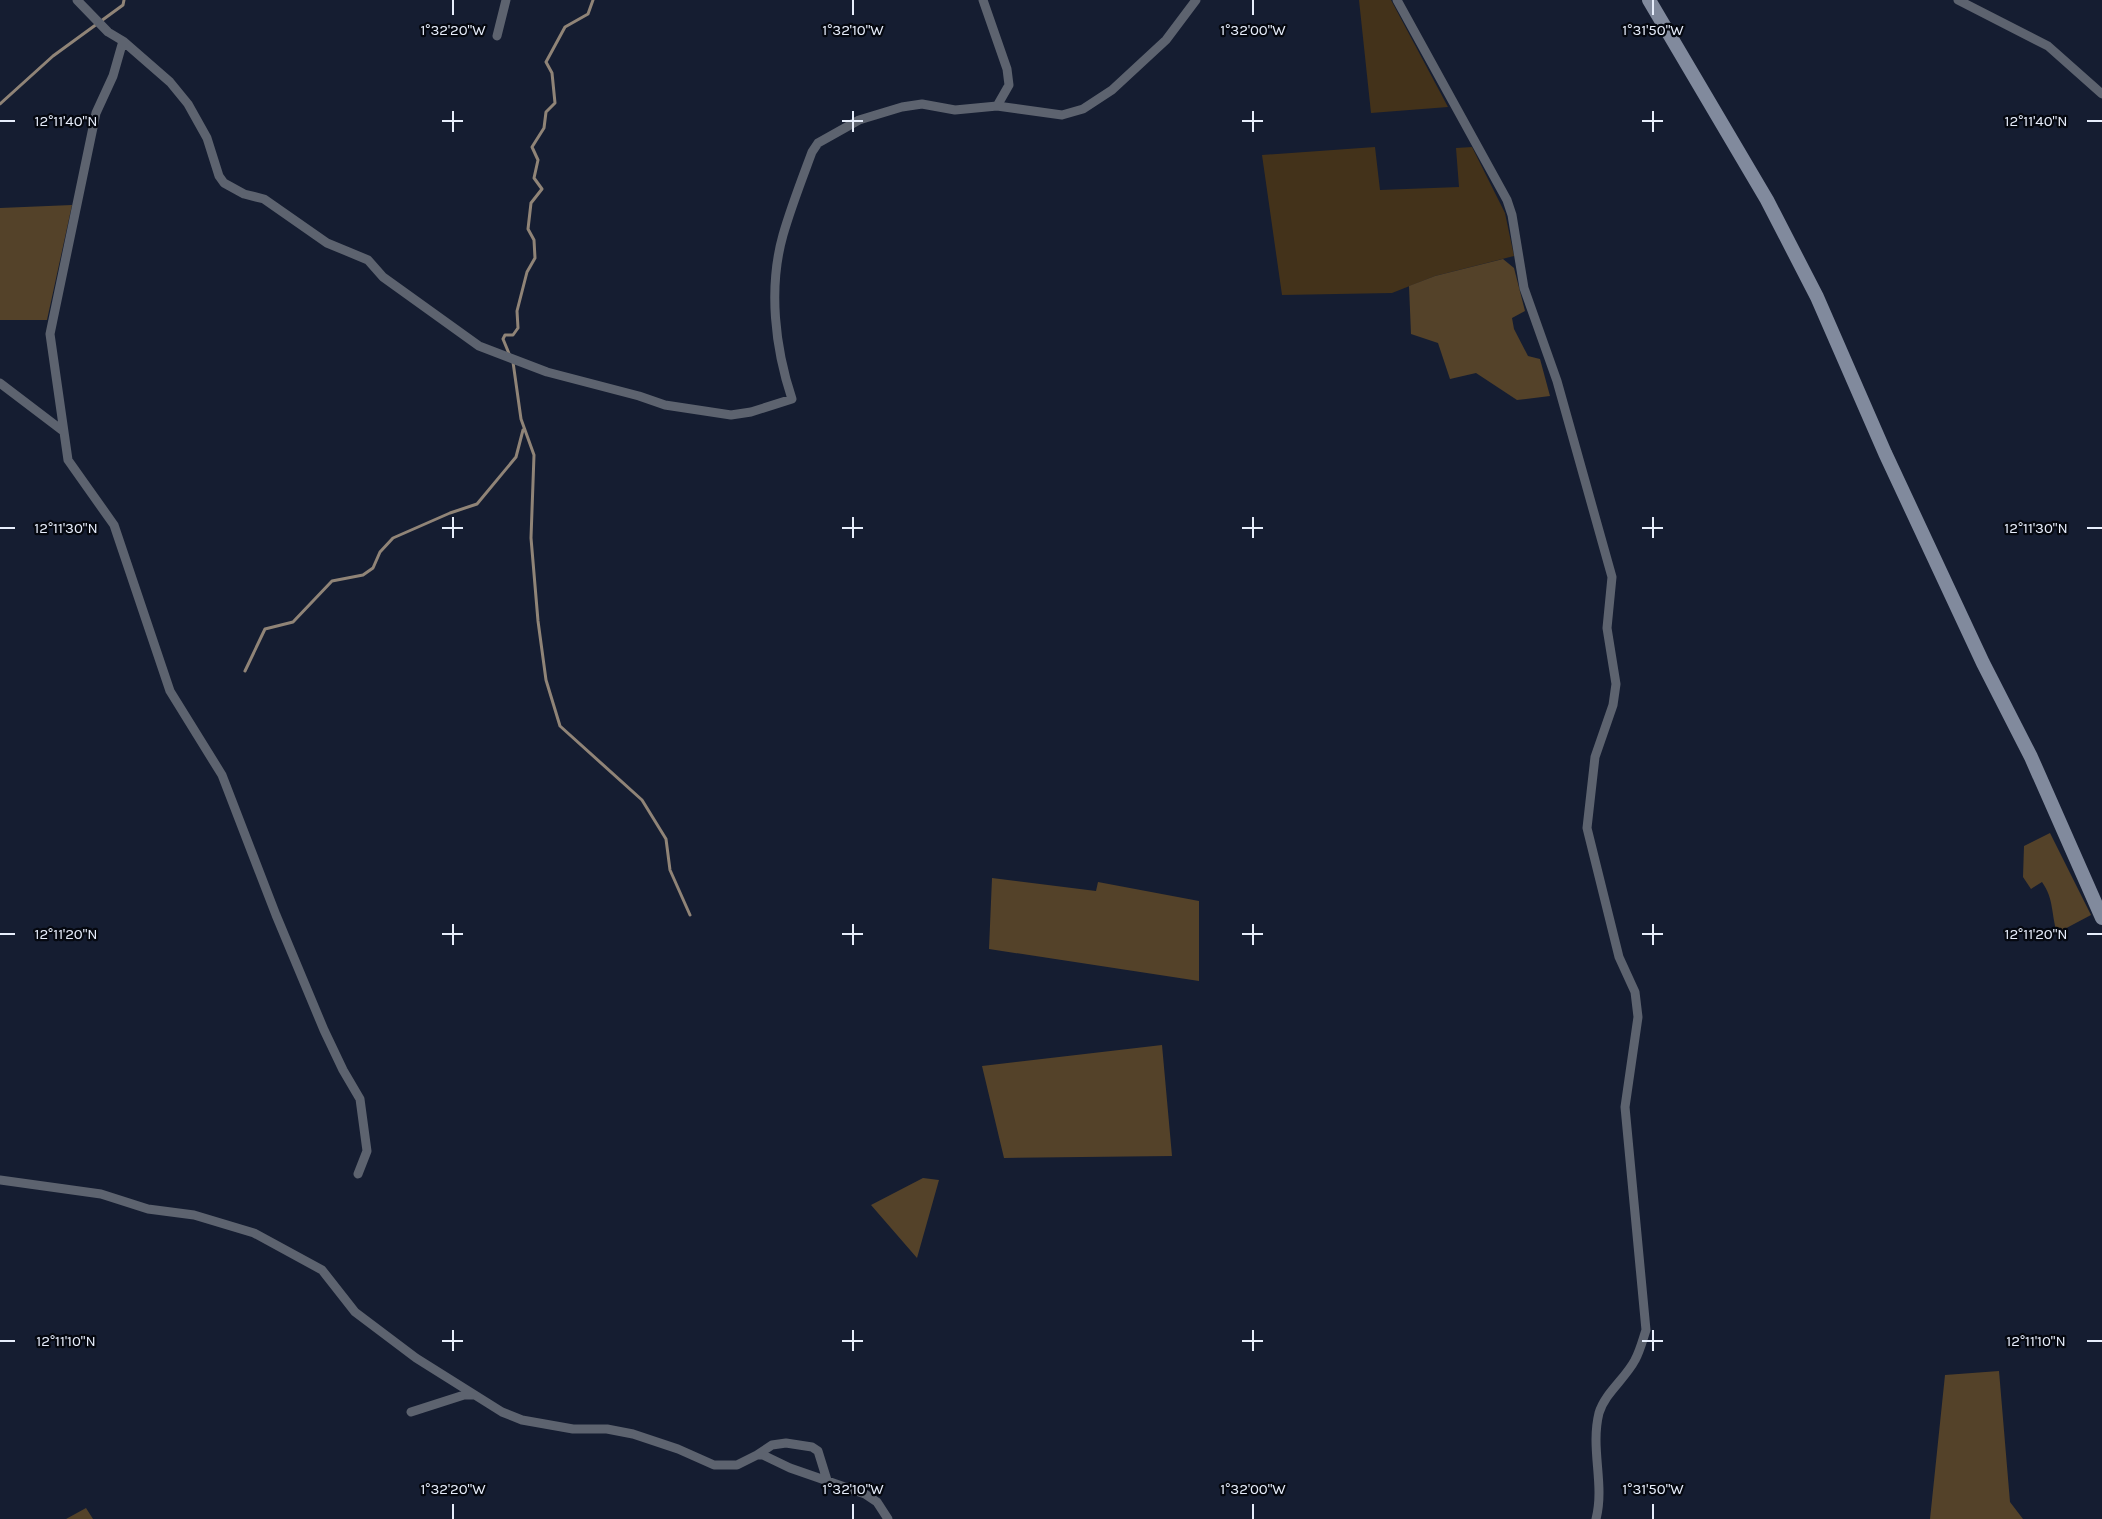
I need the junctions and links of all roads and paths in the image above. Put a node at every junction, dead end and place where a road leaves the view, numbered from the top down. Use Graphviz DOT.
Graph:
graph roads {
  1 [pos="77,0"];
  2 [pos="506,0"];
  3 [pos="983,0"];
  4 [pos="1196,0"];
  5 [pos="1397,0"];
  6 [pos="1649,0"];
  7 [pos="1959,0"];
  8 [pos="497,36"];
  9 [pos="123,41"];
  10 [pos="2102,94"];
  11 [pos="997,106"];
  12 [pos="0,383"];
  13 [pos="63,431"];
  14 [pos="2102,918"];
  15 [pos="358,1174"];
  16 [pos="0,1180"];
  17 [pos="476,1395"];
  18 [pos="411,1412"];
  19 [pos="757,1455"];
  20 [pos="827,1480"];
  21 [pos="888,1519"];
  22 [pos="1596,1519"];
  1 -- 9 [label="street"];
  2 -- 8 [label="street"];
  3 -- 11 [label="street"];
  4 -- 11 [label="street"];
  5 -- 22 [label="street"];
  6 -- 14 [label="main road"];
  7 -- 10 [label="street"];
  9 -- 11 [label="street"];
  9 -- 13 [label="street"];
  12 -- 13 [label="street"];
  13 -- 15 [label="street"];
  16 -- 17 [label="street"];
  17 -- 18 [label="street"];
  17 -- 19 [label="street"];
  19 -- 20 [label="street"];
  19 -- 20 [label="street"];
  20 -- 21 [label="street"];
}
